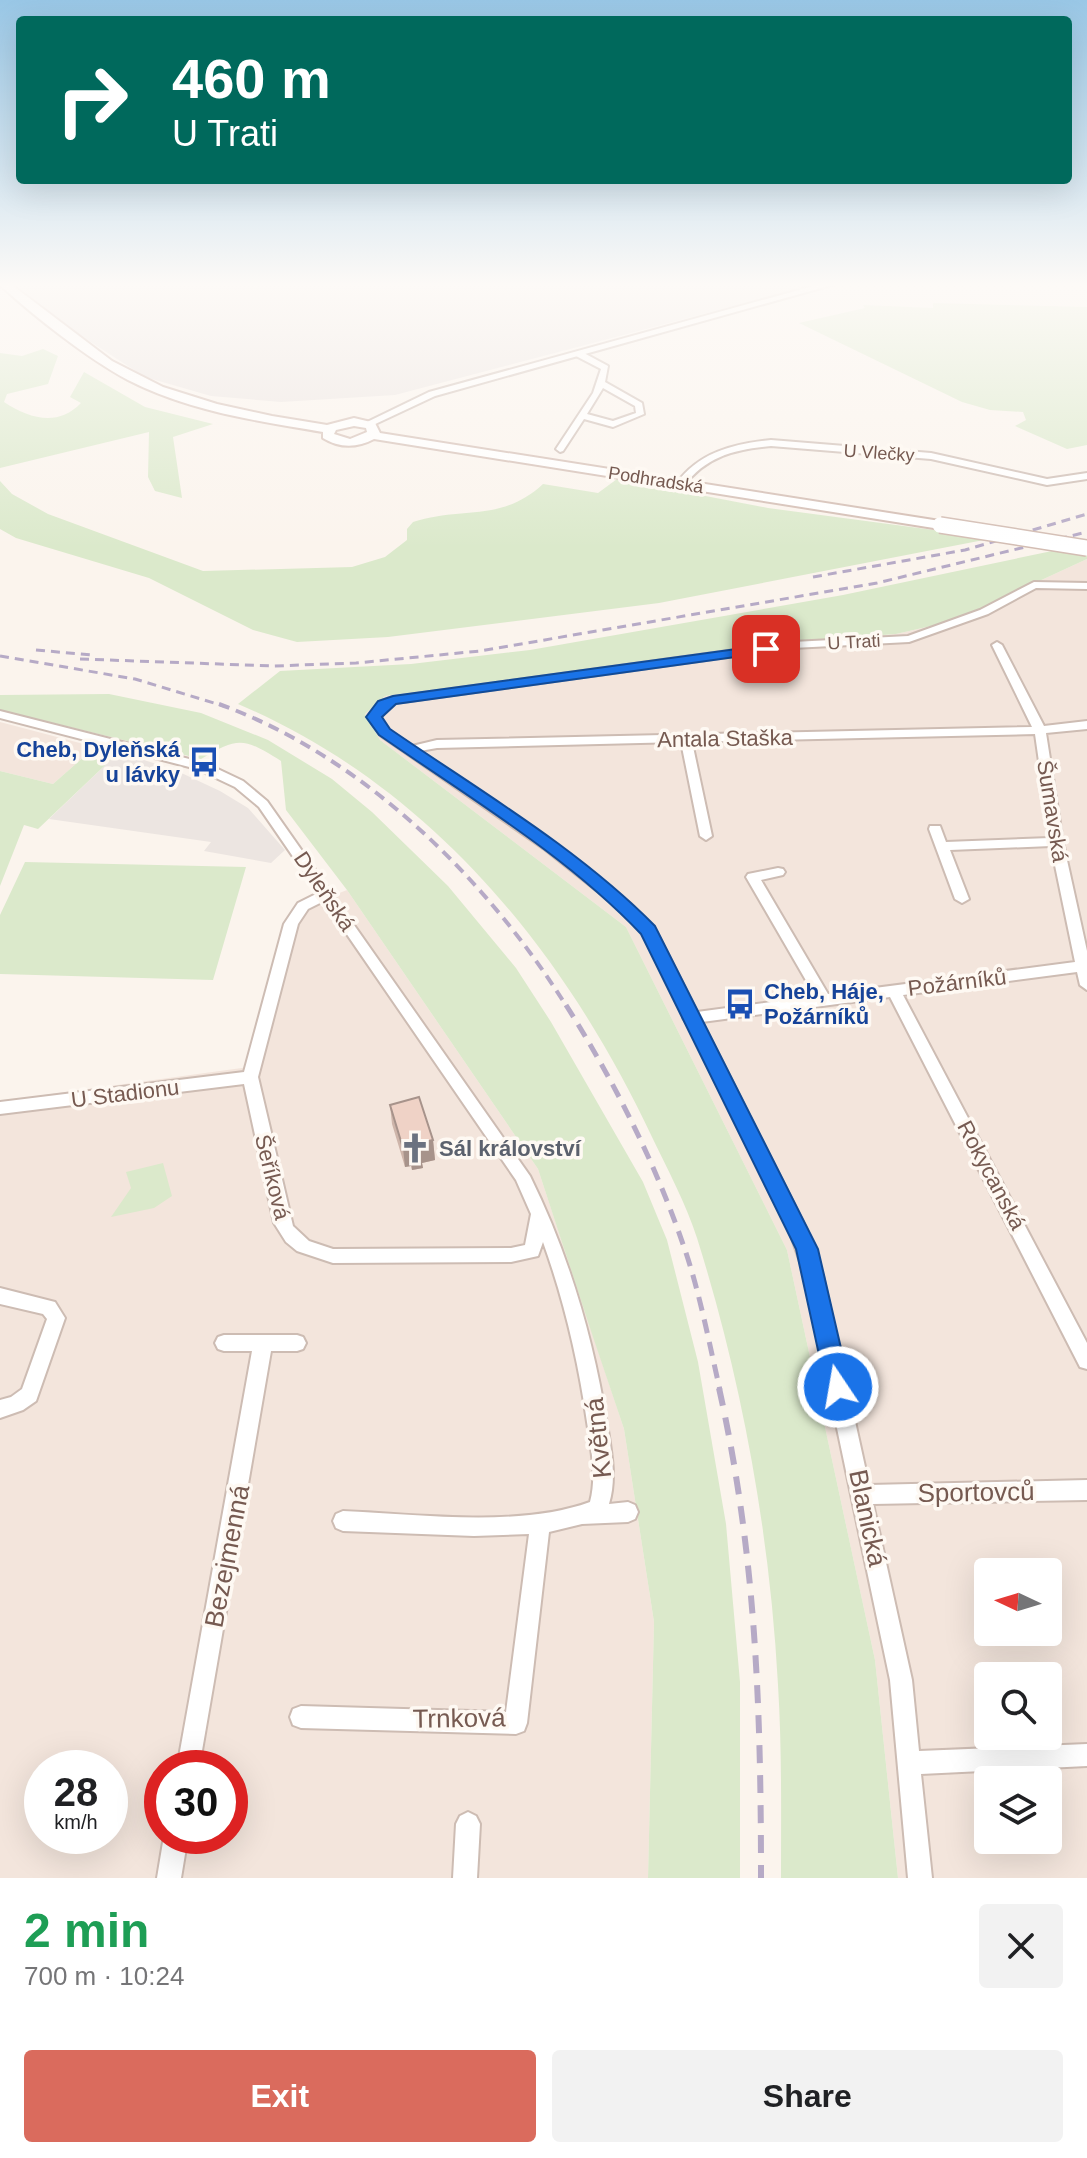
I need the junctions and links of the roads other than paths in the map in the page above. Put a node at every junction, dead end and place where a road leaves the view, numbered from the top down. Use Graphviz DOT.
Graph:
graph roads {
  1 [pos="127,373"];
  2 [pos="510,373"];
  3 [pos="603,373"];
  4 [pos="600,383"];
  5 [pos="583,416"];
  6 [pos="329,429"];
  7 [pos="370,430"];
  8 [pos="560,449"];
  9 [pos="1087,476"];
  10 [pos="681,484"];
  11 [pos="1087,548"];
  12 [pos="1087,586"];
  13 [pos="997,645"];
  14 [pos="377,710"];
  15 [pos="0,714"];
  16 [pos="1087,725"];
  17 [pos="1040,730"];
  18 [pos="686,739"];
  19 [pos="411,750"];
  20 [pos="935,829"];
  21 [pos="706,836"];
  22 [pos="1057,842"];
  23 [pos="942,846"];
  24 [pos="778,872"];
  25 [pos="327,894"];
  26 [pos="962,899"];
  27 [pos="1082,966"];
  28 [pos="1087,985"];
  29 [pos="894,991"];
  30 [pos="824,1000"];
  31 [pos="690,1018"];
  32 [pos="250,1077"];
  33 [pos="0,1108"];
  34 [pos="540,1213"];
  35 [pos="532,1251"];
  36 [pos="560,1262"];
  37 [pos="0,1296"];
  38 [pos="224,1343"];
  39 [pos="263,1343"];
  40 [pos="297,1343"];
  41 [pos="1087,1361"];
  42 [pos="0,1409"];
  43 [pos="1087,1490"];
  44 [pos="864,1495"];
  45 [pos="628,1512"];
  46 [pos="582,1517"];
  47 [pos="343,1521"];
  48 [pos="540,1523"];
  49 [pos="301,1717"];
  50 [pos="191,1750"];
  51 [pos="1087,1755"];
  52 [pos="911,1763"];
  53 [pos="468,1824"];
  54 [pos="173,1854"];
  55 [pos="169,1878"];
  56 [pos="465,1878"];
  57 [pos="920,1878"];
  1 -- 6 [label="main road"];
  2 -- 7 [label="street"];
  3 -- 4 [label="street"];
  4 -- 5 [label="street"];
  4 -- 5 [label="street"];
  5 -- 8 [label="street"];
  6 -- 7 [label="main road"];
  6 -- 7 [label="main road"];
  7 -- 10 [label="main road, Podhradská"];
  9 -- 10 [label="street, U Vlečky"];
  10 -- 11 [label="main road, Podhradská, bridge"];
  12 -- 14 [label="street, U Trati"];
  13 -- 17 [label="street, Šumavská"];
  14 -- 19 [label="street, Blanická"];
  15 -- 25 [label="street, Dyleňská"];
  16 -- 17 [label="street, Antala Staška"];
  17 -- 18 [label="street, Antala Staška"];
  17 -- 22 [label="street, Šumavská"];
  18 -- 19 [label="street, Antala Staška"];
  18 -- 21 [label="street"];
  19 -- 31 [label="street, Blanická"];
  20 -- 23 [label="street"];
  22 -- 23 [label="street"];
  22 -- 27 [label="street, Šumavská"];
  23 -- 26 [label="street"];
  24 -- 30 [label="street"];
  25 -- 32 [label="street, Šeříková"];
  25 -- 34 [label="street, Dyleňská"];
  27 -- 28 [label="street, Šumavská"];
  27 -- 29 [label="street, Požárníků"];
  29 -- 30 [label="street, Požárníků"];
  29 -- 41 [label="street, Rokycanská"];
  30 -- 31 [label="street, Požárníků"];
  31 -- 44 [label="street, Blanická"];
  32 -- 33 [label="street, U Stadionu"];
  32 -- 35 [label="street, Šeříková"];
  34 -- 35 [label="street"];
  34 -- 36 [label="street, Květná"];
  35 -- 36 [label="street, Šeříková"];
  36 -- 46 [label="street, Květná"];
  37 -- 42 [label="street"];
  38 -- 39 [label="street"];
  39 -- 40 [label="street"];
  39 -- 50 [label="street, Bezejmenná"];
  43 -- 44 [label="street, Sportovců"];
  44 -- 52 [label="street, Blanická"];
  45 -- 46 [label="street"];
  46 -- 48 [label="street"];
  47 -- 48 [label="street"];
  48 -- 49 [label="street, Trnková"];
  51 -- 52 [label="street"];
  52 -- 57 [label="street, Blanická"];
  53 -- 56 [label="street"];
  54 -- 55 [label="street"];
}
